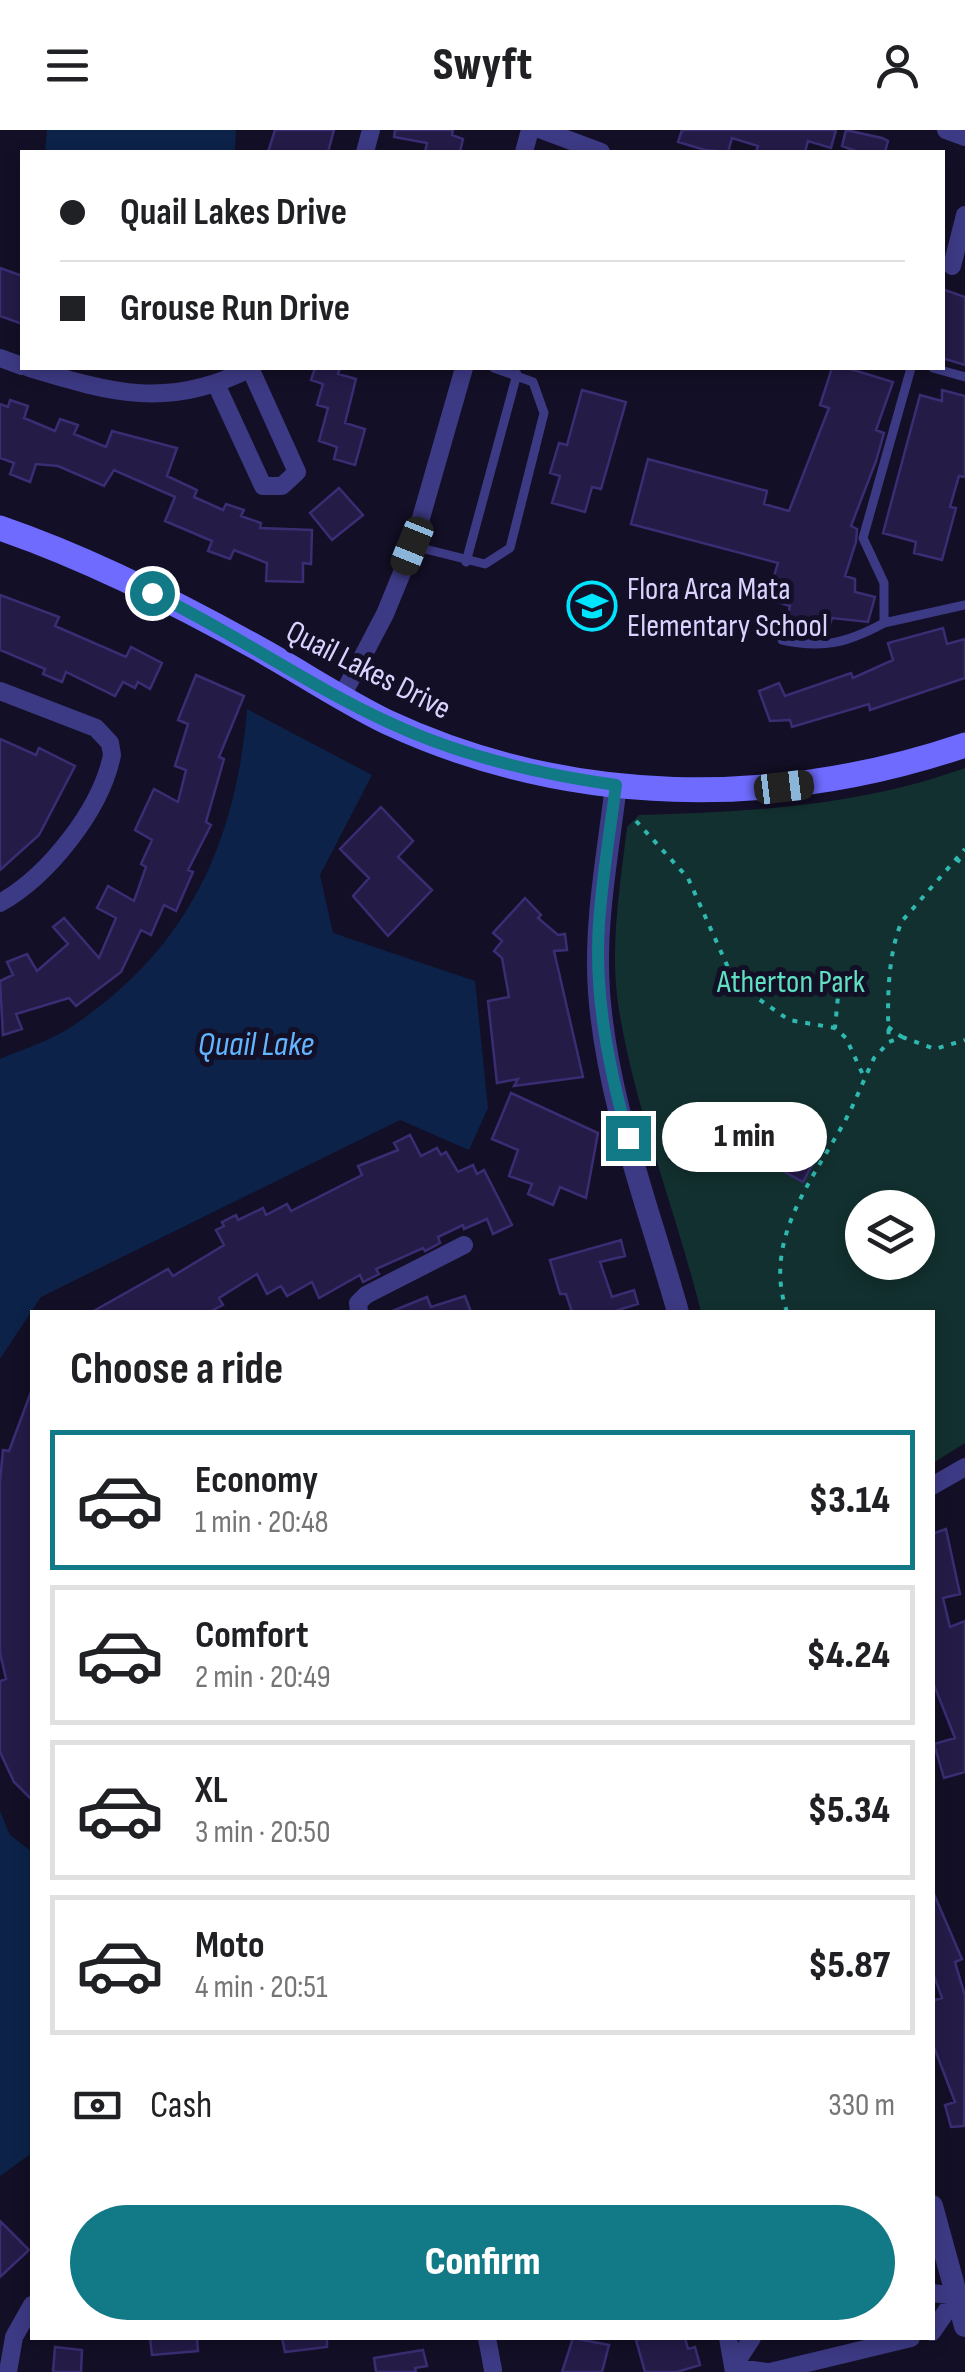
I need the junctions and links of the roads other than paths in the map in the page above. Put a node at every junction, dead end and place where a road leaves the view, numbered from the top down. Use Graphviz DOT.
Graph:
graph roads {
  1 [pos="542,130"];
  2 [pos="946,130"];
  3 [pos="965,137"];
  4 [pos="596,150"];
  5 [pos="965,215"];
  6 [pos="953,266"];
  7 [pos="38,370"];
  8 [pos="247,370"];
  9 [pos="252,370"];
  10 [pos="463,370"];
  11 [pos="502,370"];
  12 [pos="911,370"];
  13 [pos="939,370"];
  14 [pos="518,374"];
  15 [pos="965,377"];
  16 [pos="216,384"];
  17 [pos="0,528"];
  18 [pos="412,546"];
  19 [pos="466,562"];
  20 [pos="965,605"];
  21 [pos="884,624"];
  22 [pos="782,640"];
  23 [pos="0,691"];
  24 [pos="341,698"];
  25 [pos="965,746"];
  26 [pos="616,785"];
  27 [pos="0,902"];
  28 [pos="464,1245"];
  29 [pos="359,1310"];
  30 [pos="677,1310"];
  31 [pos="962,1468"];
  32 [pos="935,1484"];
  33 [pos="965,1490"];
  34 [pos="935,2216"];
  35 [pos="935,2293"];
  36 [pos="958,2296"];
  37 [pos="30,2309"];
  38 [pos="965,2326"];
  39 [pos="935,2328"];
  40 [pos="487,2340"];
  41 [pos="728,2340"];
  42 [pos="751,2340"];
  43 [pos="903,2340"];
  44 [pos="494,2370"];
  45 [pos="733,2370"];
  46 [pos="8,2372"];
  47 [pos="768,2372"];
  1 -- 4 [label="street"];
  2 -- 3 [label="street"];
  5 -- 6 [label="street"];
  7 -- 16 [label="street"];
  8 -- 16 [label="street"];
  9 -- 16 [label="street"];
  10 -- 18 [label="street"];
  11 -- 14 [label="lane"];
  12 -- 21 [label="lane"];
  13 -- 15 [label="lane"];
  14 -- 19 [label="lane"];
  14 -- 19 [label="lane"];
  17 -- 24 [label="main road, Quail Lakes Drive"];
  18 -- 19 [label="lane"];
  18 -- 24 [label="street"];
  20 -- 21 [label="lane"];
  21 -- 22 [label="lane"];
  23 -- 27 [label="street"];
  24 -- 26 [label="main road, Quail Lakes Drive"];
  25 -- 26 [label="main road, Quail Lakes Drive"];
  26 -- 30 [label="street"];
  28 -- 29 [label="street"];
  31 -- 32 [label="street"];
  31 -- 33 [label="street"];
  34 -- 36 [label="street"];
  35 -- 36 [label="street"];
  36 -- 38 [label="street"];
  36 -- 39 [label="street"];
  37 -- 46 [label="street"];
  40 -- 44 [label="street"];
  41 -- 45 [label="street"];
  42 -- 45 [label="street"];
  43 -- 47 [label="street"];
  45 -- 47 [label="street"];
}
